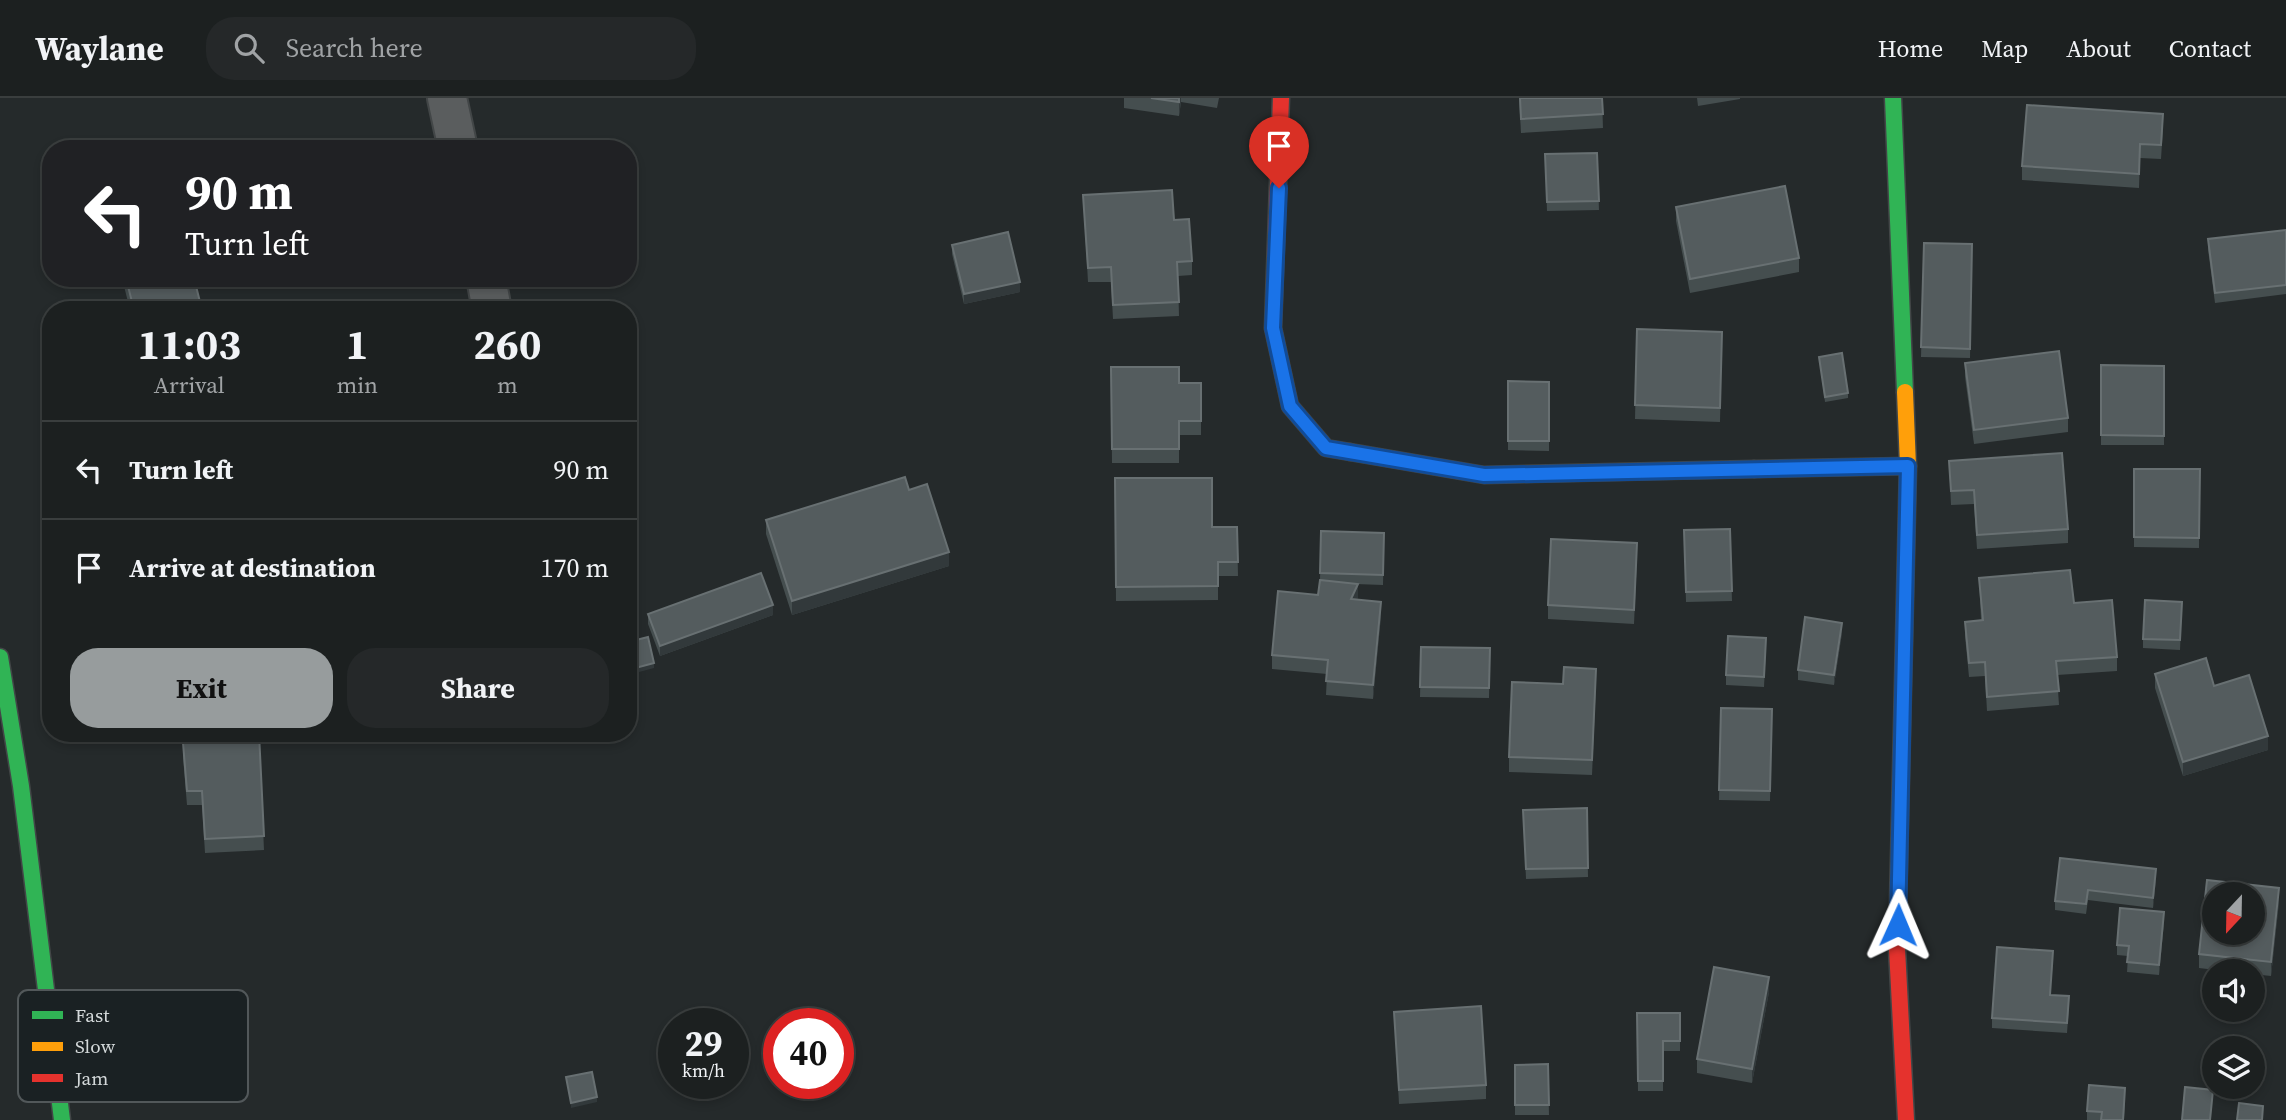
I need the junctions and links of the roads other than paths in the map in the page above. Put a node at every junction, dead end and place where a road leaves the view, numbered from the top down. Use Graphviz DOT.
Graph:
graph roads {
  1 [pos="447,98"];
  2 [pos="1282,98"];
  3 [pos="1893,98"];
  4 [pos="456,140"];
  5 [pos="1908,466"];
  6 [pos="0,657"];
  7 [pos="46,990"];
  8 [pos="60,1102"];
  9 [pos="62,1120"];
  10 [pos="1906,1120"];
  1 -- 4 [label="street"];
  2 -- 5 [label="street"];
  3 -- 5 [label="street"];
  5 -- 10 [label="street"];
  6 -- 7 [label="street"];
  8 -- 9 [label="street"];
}
